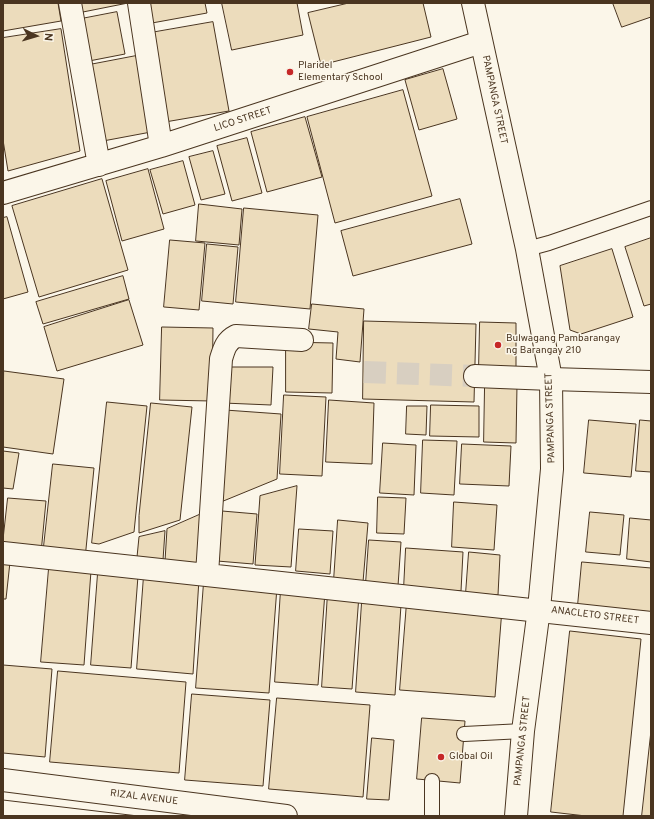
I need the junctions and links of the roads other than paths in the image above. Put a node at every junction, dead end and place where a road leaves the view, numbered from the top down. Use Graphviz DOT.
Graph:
graph roads {
  1 [pos="70,3"];
  2 [pos="139,3"];
  3 [pos="472,3"];
  4 [pos="481,42"];
  5 [pos="161,146"];
  6 [pos="99,165"];
  7 [pos="3,193"];
  8 [pos="651,208"];
  9 [pos="527,249"];
  10 [pos="302,340"];
  11 [pos="475,376"];
  12 [pos="551,379"];
  13 [pos="651,382"];
  14 [pos="3,553"];
  15 [pos="207,574"];
  16 [pos="539,609"];
  17 [pos="651,623"];
  18 [pos="523,731"];
  19 [pos="464,734"];
  20 [pos="3,780"];
  21 [pos="432,781"];
  22 [pos="286,816"];
  23 [pos="432,816"];
  24 [pos="516,816"];
  1 -- 6 [label="street"];
  2 -- 5 [label="street"];
  3 -- 4 [label="street, PAMPANGA STREET"];
  4 -- 5 [label="street, LICO STREET"];
  4 -- 9 [label="street, PAMPANGA STREET"];
  5 -- 6 [label="street, LICO STREET"];
  6 -- 7 [label="street, LICO STREET"];
  8 -- 9 [label="lane"];
  9 -- 12 [label="street, PAMPANGA STREET"];
  10 -- 15 [label="street"];
  11 -- 12 [label="street"];
  12 -- 13 [label="street"];
  12 -- 16 [label="street, PAMPANGA STREET"];
  14 -- 15 [label="street, ANACLETO STREET"];
  15 -- 16 [label="street, ANACLETO STREET"];
  16 -- 17 [label="street, ANACLETO STREET"];
  16 -- 18 [label="street, PAMPANGA STREET"];
  18 -- 19 [label="lane"];
  18 -- 24 [label="street, PAMPANGA STREET"];
  20 -- 22 [label="street, RIZAL AVENUE"];
  21 -- 23 [label="lane"];
}
